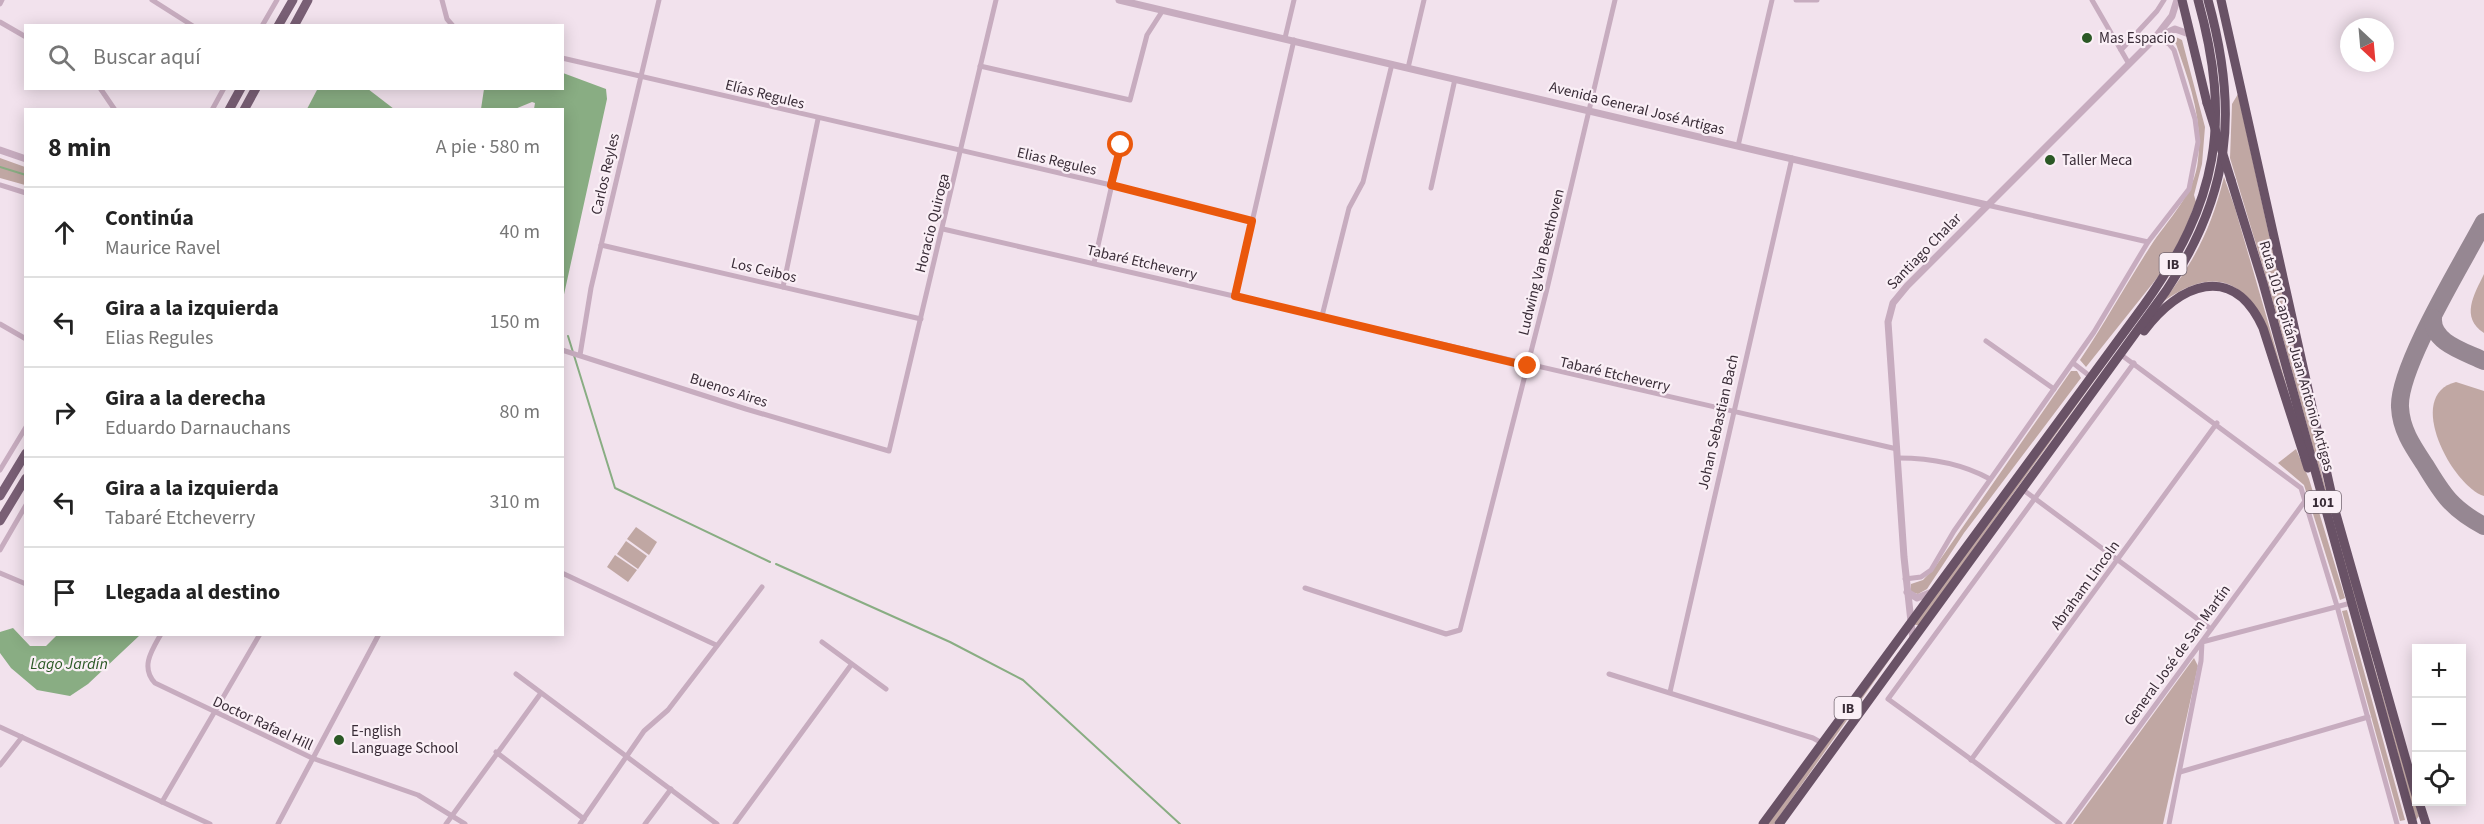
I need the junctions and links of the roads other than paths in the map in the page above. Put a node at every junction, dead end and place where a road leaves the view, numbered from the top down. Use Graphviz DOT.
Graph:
graph roads {
  1 [pos="152,0"];
  2 [pos="277,0"];
  3 [pos="293,0"];
  4 [pos="308,0"];
  5 [pos="442,0"];
  6 [pos="659,0"];
  7 [pos="996,0"];
  8 [pos="1119,0"];
  9 [pos="1294,0"];
  10 [pos="1424,0"];
  11 [pos="1616,0"];
  12 [pos="1772,0"];
  13 [pos="1796,0"];
  14 [pos="1817,0"];
  15 [pos="2092,0"];
  16 [pos="2164,0"];
  17 [pos="2177,0"];
  18 [pos="2182,0"];
  19 [pos="2198,0"];
  20 [pos="2208,0"];
  21 [pos="2221,0"];
  22 [pos="1152,4"];
  23 [pos="1163,10"];
  24 [pos="0,22"];
  25 [pos="190,24"];
  26 [pos="262,24"];
  27 [pos="279,24"];
  28 [pos="295,24"];
  29 [pos="451,24"];
  30 [pos="2189,34"];
  31 [pos="24,36"];
  32 [pos="1285,38"];
  33 [pos="2155,38"];
  34 [pos="1294,40"];
  35 [pos="2121,51"];
  36 [pos="564,58"];
  37 [pos="1392,64"];
  38 [pos="2128,64"];
  39 [pos="980,66"];
  40 [pos="1408,68"];
  41 [pos="641,76"];
  42 [pos="1455,79"];
  43 [pos="101,90"];
  44 [pos="223,90"];
  45 [pos="240,90"];
  46 [pos="255,90"];
  47 [pos="114,108"];
  48 [pos="213,108"];
  49 [pos="230,108"];
  50 [pos="245,108"];
  51 [pos="1590,110"];
  52 [pos="818,119"];
  53 [pos="1121,145"];
  54 [pos="1738,146"];
  55 [pos="0,150"];
  56 [pos="962,152"];
  57 [pos="24,158"];
  58 [pos="1792,158"];
  59 [pos="0,185"];
  60 [pos="1111,185"];
  61 [pos="1431,188"];
  62 [pos="24,192"];
  63 [pos="1987,205"];
  64 [pos="1252,221"];
  65 [pos="943,229"];
  66 [pos="2148,242"];
  67 [pos="601,245"];
  68 [pos="1094,263"];
  69 [pos="783,287"];
  70 [pos="1235,296"];
  71 [pos="1322,316"];
  72 [pos="921,319"];
  73 [pos="0,324"];
  74 [pos="24,338"];
  75 [pos="1986,341"];
  76 [pos="564,351"];
  77 [pos="2122,352"];
  78 [pos="576,354"];
  79 [pos="2073,363"];
  80 [pos="2134,363"];
  81 [pos="1528,366"];
  82 [pos="2091,377"];
  83 [pos="2054,389"];
  84 [pos="1732,413"];
  85 [pos="2217,423"];
  86 [pos="24,430"];
  87 [pos="1898,449"];
  88 [pos="890,451"];
  89 [pos="24,456"];
  90 [pos="3,458"];
  91 [pos="1898,458"];
  92 [pos="0,470"];
  93 [pos="1990,479"];
  94 [pos="24,481"];
  95 [pos="2022,489"];
  96 [pos="0,496"];
  97 [pos="2033,497"];
  98 [pos="2305,501"];
  99 [pos="24,509"];
  100 [pos="0,521"];
  101 [pos="0,550"];
  102 [pos="2119,560"];
  103 [pos="2340,567"];
  104 [pos="0,573"];
  105 [pos="564,574"];
  106 [pos="1905,579"];
  107 [pos="24,583"];
  108 [pos="762,586"];
  109 [pos="1305,588"];
  110 [pos="1907,592"];
  111 [pos="1932,592"];
  112 [pos="2351,603"];
  113 [pos="2337,606"];
  114 [pos="1910,623"];
  115 [pos="2211,629"];
  116 [pos="160,636"];
  117 [pos="259,636"];
  118 [pos="378,636"];
  119 [pos="1913,640"];
  120 [pos="822,642"];
  121 [pos="2202,642"];
  122 [pos="716,645"];
  123 [pos="851,664"];
  124 [pos="516,674"];
  125 [pos="1609,674"];
  126 [pos="886,689"];
  127 [pos="1670,692"];
  128 [pos="541,693"];
  129 [pos="214,714"];
  130 [pos="2368,717"];
  131 [pos="0,727"];
  132 [pos="22,737"];
  133 [pos="1822,743"];
  134 [pos="496,752"];
  135 [pos="627,756"];
  136 [pos="312,758"];
  137 [pos="1971,760"];
  138 [pos="0,765"];
  139 [pos="2180,772"];
  140 [pos="2412,781"];
  141 [pos="671,789"];
  142 [pos="162,802"];
  143 [pos="2421,806"];
  144 [pos="451,814"];
  145 [pos="582,821"];
  146 [pos="210,824"];
  147 [pos="278,824"];
  148 [pos="446,824"];
  149 [pos="465,824"];
  150 [pos="645,824"];
  151 [pos="717,824"];
  152 [pos="735,824"];
  153 [pos="1763,824"];
  154 [pos="1779,824"];
  155 [pos="2060,824"];
  156 [pos="2068,824"];
  157 [pos="2169,824"];
  158 [pos="2397,824"];
  159 [pos="2412,824"];
  160 [pos="2426,824"];
  1 -- 25 [label="street"];
  2 -- 26 [label="street"];
  3 -- 27 [label="main road"];
  4 -- 28 [label="main road"];
  5 -- 29 [label="street"];
  6 -- 41 [label="street, Carlos Reyles"];
  7 -- 39 [label="street, Horacio Quiroga"];
  8 -- 22 [label="street, Avenida General José Artigas"];
  9 -- 32 [label="street"];
  10 -- 40 [label="street"];
  11 -- 51 [label="street, Ludwing Van Beethoven"];
  12 -- 54 [label="street"];
  13 -- 14 [label="street"];
  15 -- 35 [label="street"];
  16 -- 35 [label="street"];
  17 -- 33 [label="street, Santiago Chalar"];
  18 -- 30 [label="highway, Ruta 101 Capitán Juan Antonio Artigas / 101"];
  19 -- 82 [label="highway, IB"];
  20 -- 77 [label="highway, IB"];
  21 -- 140 [label="highway, Ruta 101 Capitán Juan Antonio Artigas / 101"];
  22 -- 23 [label="street, Avenida General José Artigas"];
  23 -- 32 [label="street, Avenida General José Artigas"];
  23 -- 39 [label="street"];
  24 -- 31 [label="street"];
  30 -- 33 [label="street"];
  30 -- 103 [label="highway, Ruta 101 Capitán Juan Antonio Artigas / 101, bridge"];
  32 -- 34 [label="street, Avenida General José Artigas"];
  33 -- 38 [label="street, Santiago Chalar"];
  33 -- 66 [label="street"];
  34 -- 37 [label="street, Avenida General José Artigas"];
  34 -- 64 [label="street"];
  35 -- 38 [label="street"];
  36 -- 41 [label="street, Elías Regules"];
  37 -- 40 [label="street, Avenida General José Artigas"];
  37 -- 71 [label="street"];
  38 -- 63 [label="street, Santiago Chalar"];
  39 -- 56 [label="street, Horacio Quiroga"];
  40 -- 42 [label="street, Avenida General José Artigas"];
  41 -- 52 [label="street, Elías Regules"];
  41 -- 67 [label="street, Carlos Reyles"];
  42 -- 51 [label="street, Avenida General José Artigas"];
  42 -- 61 [label="street"];
  43 -- 47 [label="street"];
  44 -- 48 [label="street"];
  45 -- 49 [label="main road"];
  46 -- 50 [label="main road"];
  51 -- 54 [label="street, Avenida General José Artigas"];
  51 -- 81 [label="street, Ludwing Van Beethoven"];
  52 -- 56 [label="street, Elías Regules"];
  52 -- 69 [label="street"];
  53 -- 60 [label="street"];
  54 -- 58 [label="street, Avenida General José Artigas"];
  55 -- 57 [label="street"];
  56 -- 60 [label="street, Elias Regules"];
  56 -- 65 [label="street, Horacio Quiroga"];
  58 -- 63 [label="street, Avenida General José Artigas"];
  58 -- 84 [label="street, Johan Sebastian Bach"];
  59 -- 62 [label="street"];
  60 -- 64 [label="street, Elias Regules"];
  60 -- 68 [label="street"];
  63 -- 66 [label="street, Avenida General José Artigas"];
  63 -- 87 [label="street, Santiago Chalar"];
  64 -- 70 [label="street"];
  65 -- 68 [label="street, Tabaré Etcheverry"];
  65 -- 72 [label="street, Horacio Quiroga"];
  66 -- 79 [label="street"];
  67 -- 69 [label="street, Los Ceibos"];
  67 -- 78 [label="street, Carlos Reyles"];
  68 -- 70 [label="street, Tabaré Etcheverry"];
  69 -- 72 [label="street, Los Ceibos"];
  70 -- 71 [label="street, Tabaré Etcheverry"];
  71 -- 81 [label="street, Tabaré Etcheverry"];
  72 -- 88 [label="street, Horacio Quiroga"];
  73 -- 74 [label="street"];
  75 -- 83 [label="street"];
  76 -- 78 [label="street, Buenos Aires"];
  77 -- 80 [label="street"];
  77 -- 95 [label="highway, IB"];
  77 -- 103 [label="highway"];
  78 -- 88 [label="street, Buenos Aires"];
  79 -- 82 [label="street"];
  79 -- 83 [label="street"];
  80 -- 85 [label="street"];
  80 -- 97 [label="street"];
  81 -- 84 [label="street, Tabaré Etcheverry"];
  81 -- 109 [label="street, Ludwing Van Beethoven"];
  82 -- 111 [label="highway, IB"];
  83 -- 93 [label="street"];
  84 -- 87 [label="street, Tabaré Etcheverry"];
  84 -- 127 [label="street, Johan Sebastian Bach"];
  85 -- 98 [label="street"];
  85 -- 102 [label="street, Abraham Lincoln"];
  86 -- 90 [label="street"];
  87 -- 91 [label="street, Santiago Chalar"];
  89 -- 96 [label="main road"];
  90 -- 92 [label="street"];
  91 -- 93 [label="street"];
  91 -- 106 [label="street, Santiago Chalar"];
  93 -- 106 [label="street"];
  94 -- 100 [label="main road"];
  95 -- 97 [label="street"];
  95 -- 119 [label="highway, IB"];
  97 -- 102 [label="street"];
  97 -- 137 [label="street"];
  98 -- 113 [label="street"];
  98 -- 115 [label="street, General José de San Martín"];
  99 -- 101 [label="street"];
  102 -- 115 [label="street"];
  102 -- 137 [label="street, Abraham Lincoln"];
  103 -- 112 [label="highway, Ruta 101 Capitán Juan Antonio Artigas / 101"];
  104 -- 107 [label="street"];
  105 -- 122 [label="street"];
  106 -- 110 [label="street, Santiago Chalar"];
  108 -- 122 [label="street"];
  110 -- 111 [label="street"];
  110 -- 114 [label="street, Santiago Chalar"];
  111 -- 114 [label="highway, IB"];
  112 -- 113 [label="street"];
  112 -- 159 [label="highway, Ruta 101 Capitán Juan Antonio Artigas / 101"];
  113 -- 121 [label="street"];
  113 -- 130 [label="street"];
  114 -- 119 [label="street, Santiago Chalar"];
  114 -- 133 [label="highway, IB"];
  115 -- 121 [label="street, General José de San Martín"];
  116 -- 129 [label="street, Doctor Rafael Hill"];
  117 -- 129 [label="street"];
  118 -- 136 [label="street"];
  119 -- 154 [label="highway, IB"];
  120 -- 123 [label="street"];
  121 -- 139 [label="street"];
  121 -- 156 [label="street, General José de San Martín"];
  122 -- 135 [label="street"];
  123 -- 126 [label="street"];
  123 -- 152 [label="street"];
  124 -- 128 [label="street"];
  125 -- 127 [label="street"];
  127 -- 133 [label="street"];
  128 -- 134 [label="street"];
  128 -- 135 [label="street"];
  129 -- 136 [label="street, Doctor Rafael Hill"];
  129 -- 142 [label="street"];
  130 -- 139 [label="street"];
  130 -- 158 [label="street"];
  131 -- 132 [label="street"];
  132 -- 138 [label="street"];
  132 -- 142 [label="street"];
  133 -- 153 [label="highway, IB"];
  134 -- 144 [label="street"];
  134 -- 145 [label="street"];
  135 -- 141 [label="street"];
  135 -- 145 [label="street"];
  136 -- 144 [label="street, Doctor Rafael Hill"];
  136 -- 147 [label="street"];
  137 -- 155 [label="street"];
  139 -- 157 [label="street"];
  141 -- 150 [label="street"];
  141 -- 151 [label="street"];
  142 -- 146 [label="street"];
  143 -- 160 [label="highway"];
  144 -- 148 [label="street"];
  144 -- 149 [label="street, Doctor Rafael Hill"];
}
